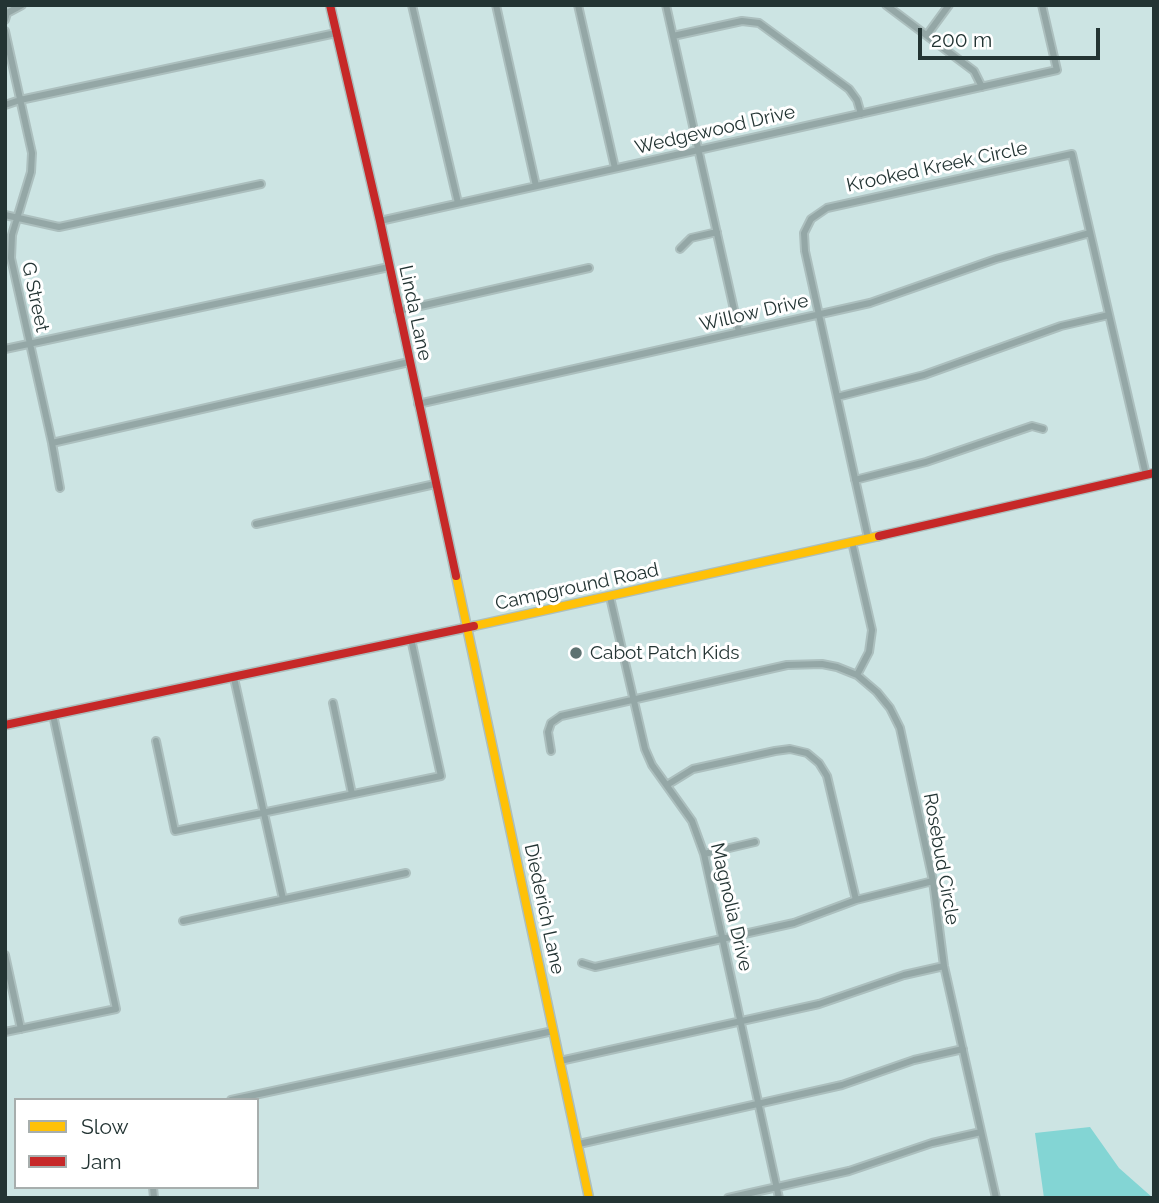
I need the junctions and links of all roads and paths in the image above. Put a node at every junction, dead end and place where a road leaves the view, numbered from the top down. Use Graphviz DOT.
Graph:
graph roads {
  1 [pos="22,5"];
  2 [pos="330,5"];
  3 [pos="412,5"];
  4 [pos="496,5"];
  5 [pos="578,5"];
  6 [pos="666,5"];
  7 [pos="886,5"];
  8 [pos="949,5"];
  9 [pos="1042,5"];
  10 [pos="5,20"];
  11 [pos="5,31"];
  12 [pos="336,33"];
  13 [pos="926,35"];
  14 [pos="673,36"];
  15 [pos="982,87"];
  16 [pos="20,100"];
  17 [pos="5,105"];
  18 [pos="861,114"];
  19 [pos="698,150"];
  20 [pos="615,168"];
  21 [pos="261,184"];
  22 [pos="536,186"];
  23 [pos="458,203"];
  24 [pos="5,215"];
  25 [pos="17,218"];
  26 [pos="380,221"];
  27 [pos="717,232"];
  28 [pos="1090,233"];
  29 [pos="680,248"];
  30 [pos="388,267"];
  31 [pos="590,268"];
  32 [pos="398,311"];
  33 [pos="819,314"];
  34 [pos="1109,315"];
  35 [pos="739,332"];
  36 [pos="29,344"];
  37 [pos="5,349"];
  38 [pos="409,362"];
  39 [pos="837,397"];
  40 [pos="418,404"];
  41 [pos="1044,429"];
  42 [pos="52,443"];
  43 [pos="1150,474"];
  44 [pos="855,480"];
  45 [pos="435,484"];
  46 [pos="60,488"];
  47 [pos="256,524"];
  48 [pos="868,538"];
  49 [pos="852,542"];
  50 [pos="610,597"];
  51 [pos="467,627"];
  52 [pos="411,639"];
  53 [pos="857,676"];
  54 [pos="234,678"];
  55 [pos="633,700"];
  56 [pos="333,703"];
  57 [pos="53,715"];
  58 [pos="5,725"];
  59 [pos="156,741"];
  60 [pos="551,751"];
  61 [pos="667,785"];
  62 [pos="352,794"];
  63 [pos="264,813"];
  64 [pos="755,842"];
  65 [pos="704,854"];
  66 [pos="406,873"];
  67 [pos="933,881"];
  68 [pos="283,899"];
  69 [pos="856,900"];
  70 [pos="183,921"];
  71 [pos="722,938"];
  72 [pos="5,955"];
  73 [pos="582,963"];
  74 [pos="944,966"];
  75 [pos="740,1022"];
  76 [pos="21,1029"];
  77 [pos="554,1031"];
  78 [pos="5,1032"];
  79 [pos="963,1049"];
  80 [pos="560,1061"];
  81 [pos="240,1098"];
  82 [pos="759,1105"];
  83 [pos="981,1132"];
  84 [pos="579,1144"];
  85 [pos="777,1187"];
  86 [pos="590,1198"];
  87 [pos="728,1198"];
  88 [pos="779,1198"];
  89 [pos="996,1198"];
  1 -- 10 [label="street"];
  2 -- 12 [label="street, Linda Lane"];
  3 -- 23 [label="street"];
  4 -- 22 [label="street"];
  5 -- 20 [label="street"];
  6 -- 14 [label="street"];
  7 -- 13 [label="street"];
  8 -- 13 [label="street"];
  9 -- 15 [label="street, Wedgewood Drive"];
  11 -- 16 [label="street, G Street"];
  12 -- 16 [label="street"];
  12 -- 26 [label="street, Linda Lane"];
  13 -- 15 [label="street"];
  14 -- 18 [label="street"];
  14 -- 19 [label="street"];
  15 -- 18 [label="street, Wedgewood Drive"];
  16 -- 17 [label="street"];
  16 -- 25 [label="street, G Street"];
  18 -- 19 [label="street, Wedgewood Drive"];
  19 -- 20 [label="street, Wedgewood Drive"];
  19 -- 27 [label="street"];
  20 -- 22 [label="street, Wedgewood Drive"];
  21 -- 25 [label="street"];
  22 -- 23 [label="street, Wedgewood Drive"];
  23 -- 26 [label="street, Wedgewood Drive"];
  24 -- 25 [label="street"];
  25 -- 36 [label="street, G Street"];
  26 -- 30 [label="street, Linda Lane"];
  27 -- 29 [label="street"];
  27 -- 35 [label="street"];
  28 -- 33 [label="street, Willow Drive"];
  28 -- 33 [label="street, Krooked Kreek Circle"];
  28 -- 34 [label="street, Krooked Kreek Circle"];
  30 -- 32 [label="street, Linda Lane"];
  30 -- 36 [label="street"];
  31 -- 32 [label="street"];
  32 -- 38 [label="street, Linda Lane"];
  33 -- 35 [label="street, Willow Drive"];
  33 -- 39 [label="street, Krooked Kreek Circle"];
  34 -- 39 [label="street"];
  34 -- 43 [label="street, Krooked Kreek Circle"];
  35 -- 40 [label="street, Willow Drive"];
  36 -- 37 [label="street"];
  36 -- 42 [label="street, G Street"];
  38 -- 40 [label="street, Linda Lane"];
  38 -- 42 [label="street"];
  39 -- 44 [label="street, Krooked Kreek Circle"];
  40 -- 45 [label="street, Linda Lane"];
  41 -- 44 [label="street"];
  42 -- 46 [label="street, G Street"];
  43 -- 48 [label="street, Campground Road"];
  44 -- 48 [label="street, Krooked Kreek Circle"];
  45 -- 47 [label="street"];
  45 -- 51 [label="street, Linda Lane"];
  48 -- 49 [label="street, Campground Road"];
  49 -- 50 [label="street, Campground Road"];
  49 -- 53 [label="street"];
  50 -- 51 [label="street, Campground Road"];
  50 -- 55 [label="street, Magnolia Drive"];
  51 -- 52 [label="street, Campground Road"];
  51 -- 77 [label="street, Diederich Lane"];
  52 -- 54 [label="street, Campground Road"];
  52 -- 62 [label="street"];
  53 -- 55 [label="street"];
  53 -- 67 [label="street, Rosebud Circle"];
  54 -- 57 [label="street, Campground Road"];
  54 -- 63 [label="street"];
  55 -- 60 [label="street"];
  55 -- 61 [label="street, Magnolia Drive"];
  56 -- 62 [label="street"];
  57 -- 58 [label="street, Campground Road"];
  57 -- 76 [label="street"];
  59 -- 63 [label="street"];
  61 -- 65 [label="street, Magnolia Drive"];
  61 -- 69 [label="street"];
  62 -- 63 [label="street"];
  63 -- 68 [label="street"];
  64 -- 65 [label="street"];
  65 -- 71 [label="street, Magnolia Drive"];
  66 -- 68 [label="street"];
  67 -- 69 [label="street"];
  67 -- 74 [label="street, Rosebud Circle"];
  68 -- 70 [label="street"];
  69 -- 71 [label="street"];
  71 -- 73 [label="street"];
  71 -- 75 [label="street, Magnolia Drive"];
  72 -- 76 [label="street"];
  74 -- 75 [label="street"];
  74 -- 79 [label="street, Rosebud Circle"];
  75 -- 80 [label="street"];
  75 -- 82 [label="street, Magnolia Drive"];
  76 -- 78 [label="street"];
  77 -- 80 [label="street, Diederich Lane"];
  77 -- 81 [label="street"];
  79 -- 82 [label="street"];
  79 -- 83 [label="street, Rosebud Circle"];
  80 -- 84 [label="street, Diederich Lane"];
  82 -- 84 [label="street"];
  82 -- 85 [label="street, Magnolia Drive"];
  83 -- 85 [label="street"];
  83 -- 89 [label="street, Rosebud Circle"];
  84 -- 86 [label="street, Diederich Lane"];
  85 -- 87 [label="street"];
  85 -- 88 [label="street, Magnolia Drive"];
}
